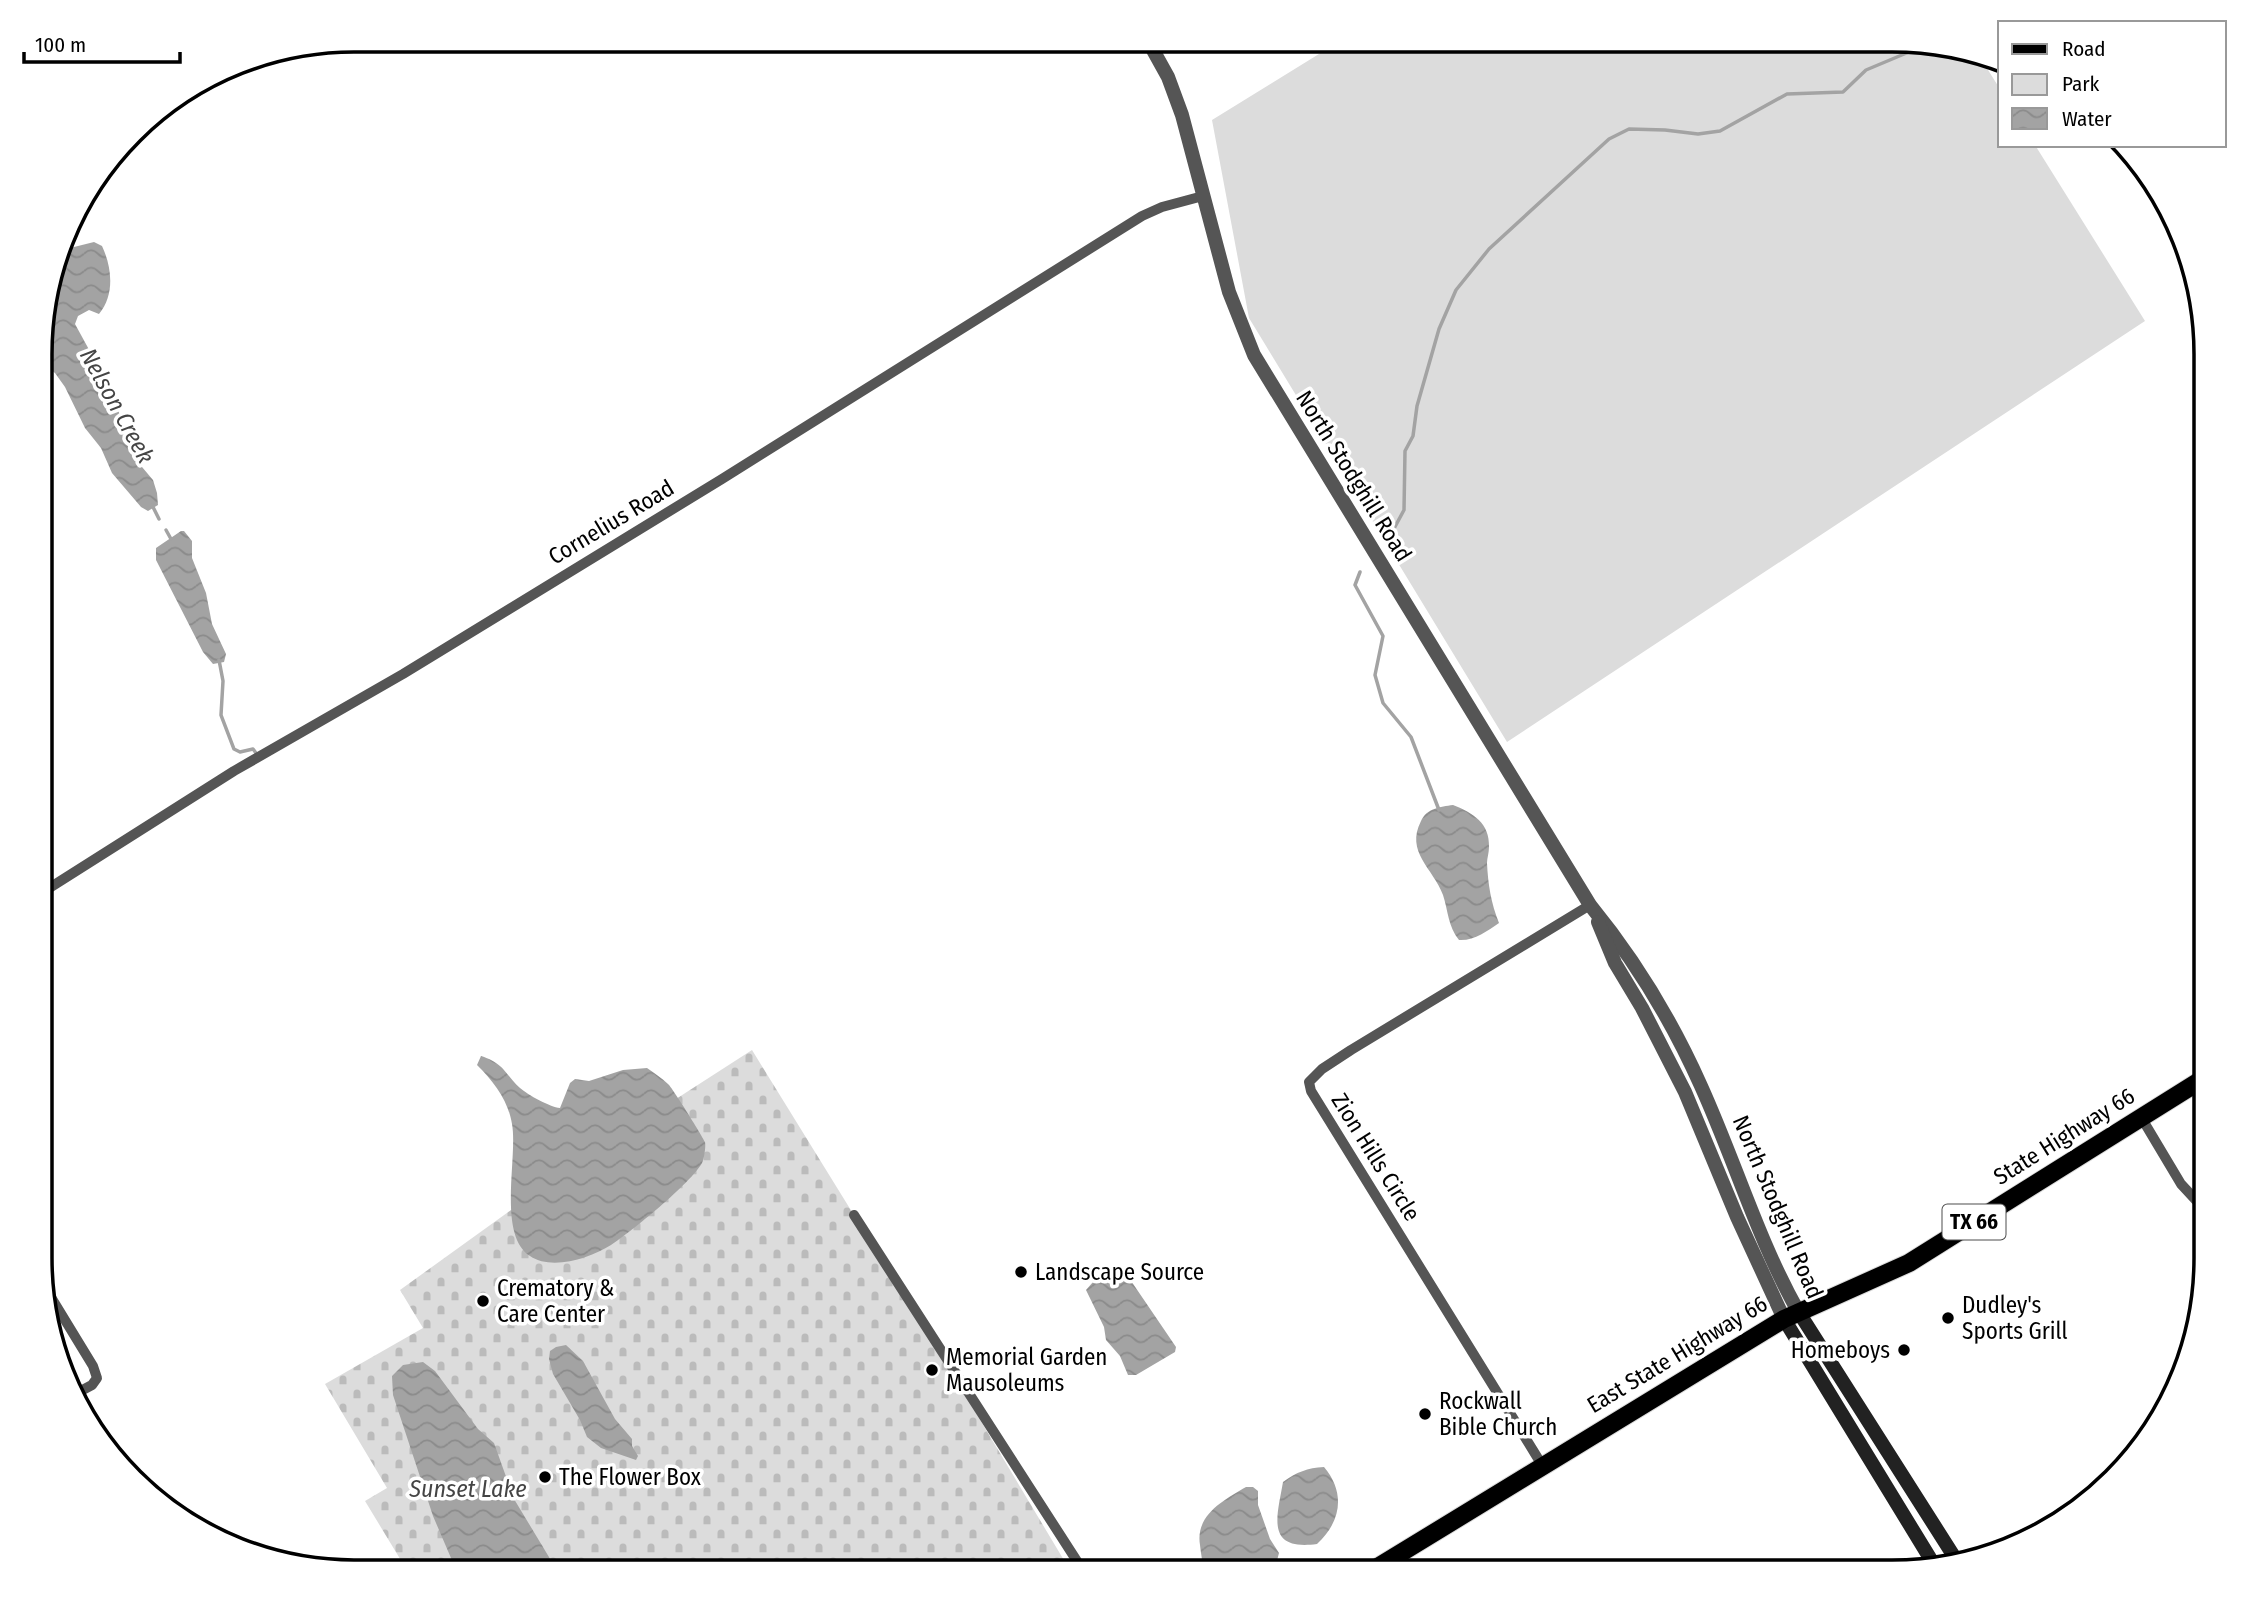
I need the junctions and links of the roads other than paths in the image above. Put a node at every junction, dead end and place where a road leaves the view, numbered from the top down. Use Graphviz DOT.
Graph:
graph roads {
  1 [pos="1154,52"];
  2 [pos="1203,196"];
  3 [pos="52,886"];
  4 [pos="1590,905"];
  5 [pos="2194,1084"];
  6 [pos="2141,1117"];
  7 [pos="2194,1199"];
  8 [pos="854,1215"];
  9 [pos="56,1306"];
  10 [pos="1791,1315"];
  11 [pos="83,1390"];
  12 [pos="1542,1465"];
  13 [pos="1953,1555"];
  14 [pos="1930,1558"];
  15 [pos="1076,1560"];
  16 [pos="1389,1560"];
  1 -- 2 [label="street, North Stodghill Road"];
  2 -- 3 [label="street, Cornelius Road"];
  2 -- 4 [label="street, North Stodghill Road"];
  4 -- 10 [label="street, North Stodghill Road"];
  4 -- 12 [label="street, Zion Hills Circle"];
  5 -- 6 [label="main road, State Highway 66 / TX 66"];
  6 -- 7 [label="street"];
  6 -- 10 [label="main road, State Highway 66 / TX 66"];
  8 -- 15 [label="street"];
  9 -- 11 [label="street"];
  10 -- 12 [label="main road, East State Highway 66 / TX 66"];
  10 -- 13 [label="main road, North Stodghill Road"];
  10 -- 14 [label="main road, North Stodghill Road"];
  12 -- 16 [label="main road, East State Highway 66 / TX 66"];
}
